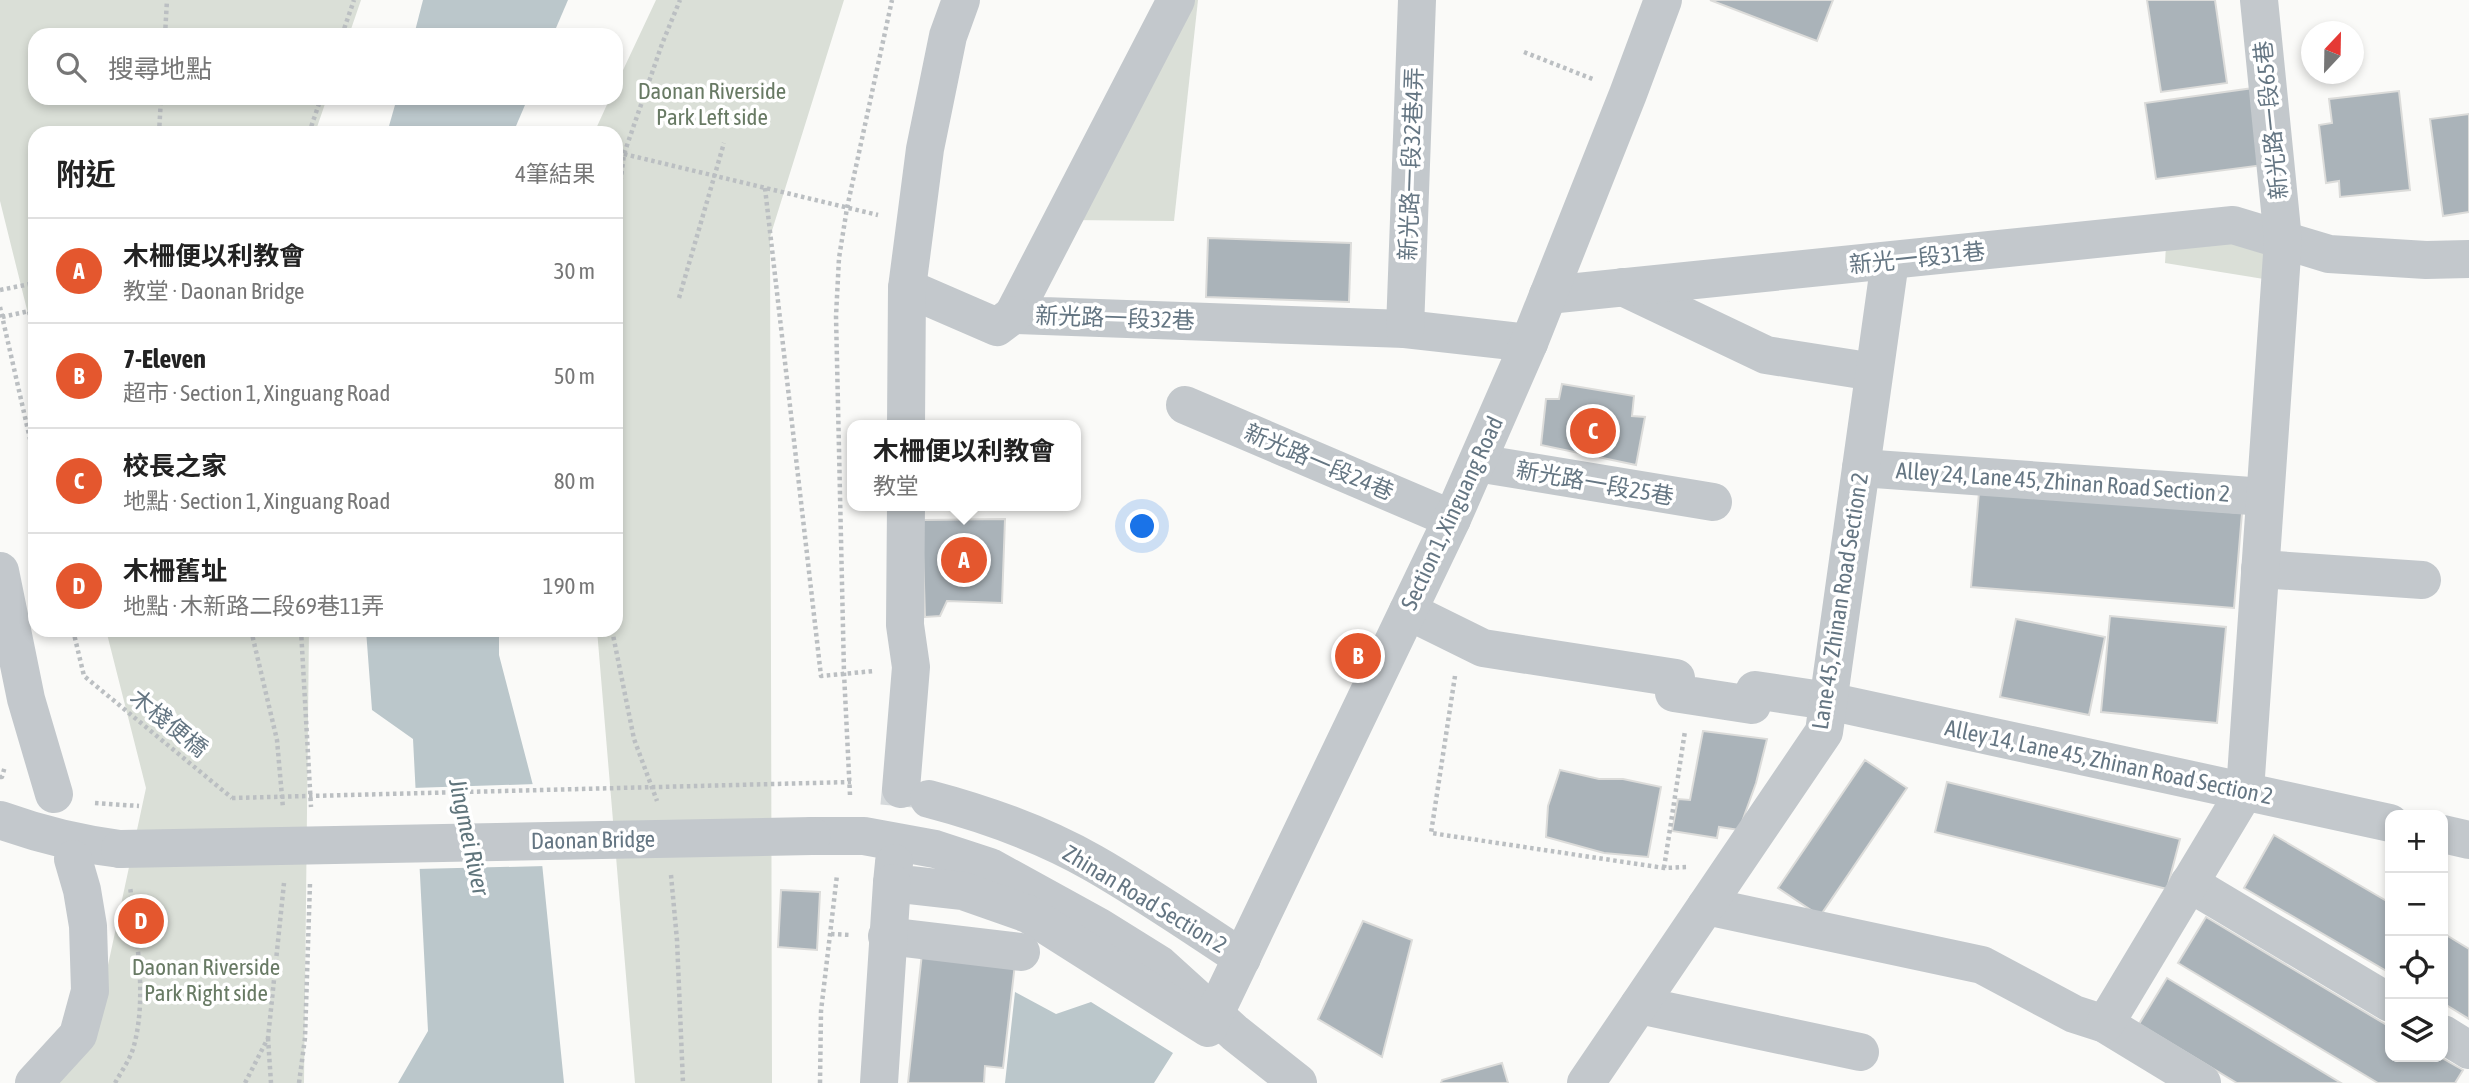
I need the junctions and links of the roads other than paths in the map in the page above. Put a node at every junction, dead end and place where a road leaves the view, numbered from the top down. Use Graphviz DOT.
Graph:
graph roads {
  1 [pos="961,0"];
  2 [pos="1176,0"];
  3 [pos="1418,0"];
  4 [pos="1663,0"];
  5 [pos="2259,0"];
  6 [pos="2283,240"];
  7 [pos="2469,259"];
  8 [pos="1890,261"];
  9 [pos="1623,287"];
  10 [pos="907,288"];
  11 [pos="1548,295"];
  12 [pos="1013,315"];
  13 [pos="1405,329"];
  14 [pos="1529,343"];
  15 [pos="1874,372"];
  16 [pos="1185,405"];
  17 [pos="906,420"];
  18 [pos="1477,463"];
  19 [pos="1861,468"];
  20 [pos="2265,497"];
  21 [pos="1713,502"];
  22 [pos="906,511"];
  23 [pos="1452,519"];
  24 [pos="2260,569"];
  25 [pos="0,571"];
  26 [pos="2421,580"];
  27 [pos="1408,611"];
  28 [pos="1828,701"];
  29 [pos="2245,791"];
  30 [pos="54,794"];
  31 [pos="0,820"];
  32 [pos="2385,821"];
  33 [pos="2448,835"];
  34 [pos="2469,840"];
  35 [pos="73,859"];
  36 [pos="2189,883"];
  37 [pos="1706,906"];
  38 [pos="887,936"];
  39 [pos="1021,951"];
  40 [pos="1242,958"];
  41 [pos="2385,1000"];
  42 [pos="1639,1005"];
  43 [pos="1215,1014"];
  44 [pos="2105,1024"];
  45 [pos="2448,1037"];
  46 [pos="2469,1050"];
  47 [pos="1860,1052"];
  48 [pos="34,1083"];
  49 [pos="878,1083"];
  50 [pos="1298,1083"];
  51 [pos="1586,1083"];
  52 [pos="2202,1083"];
  1 -- 10 [label="street"];
  2 -- 12 [label="street, 新光路一段32巷"];
  3 -- 13 [label="street, 新光路一段32巷4弄"];
  4 -- 11 [label="street, Section 1, Xinguang Road"];
  5 -- 6 [label="street, 新光路一段65巷"];
  6 -- 7 [label="street, 新光一段31巷"];
  6 -- 8 [label="street, 新光一段31巷"];
  6 -- 20 [label="street"];
  8 -- 9 [label="street, 新光一段31巷"];
  8 -- 15 [label="street, Lane 45, Zhinan Road Section 2"];
  9 -- 11 [label="street, 新光一段31巷"];
  9 -- 15 [label="street"];
  10 -- 12 [label="street"];
  10 -- 17 [label="street"];
  11 -- 14 [label="street, Section 1, Xinguang Road"];
  12 -- 13 [label="street, 新光路一段32巷"];
  13 -- 14 [label="street, 新光路一段32巷"];
  14 -- 18 [label="street, Section 1, Xinguang Road"];
  15 -- 19 [label="street, Lane 45, Zhinan Road Section 2"];
  16 -- 23 [label="street, 新光路一段24巷"];
  18 -- 21 [label="street, 新光路一段25巷"];
  18 -- 23 [label="street, Section 1, Xinguang Road"];
  19 -- 20 [label="street, Alley 24, Lane 45, Zhinan Road Section 2"];
  19 -- 28 [label="street, Lane 45, Zhinan Road Section 2"];
  20 -- 24 [label="street"];
  22 -- 40 [label="street, Zhinan Road Section 2"];
  23 -- 27 [label="street, Section 1, Xinguang Road"];
  24 -- 26 [label="street"];
  24 -- 29 [label="street"];
  25 -- 30 [label="street"];
  27 -- 28 [label="street, Alley 14, Lane 45, Zhinan Road Section 2"];
  27 -- 40 [label="street, Section 1, Xinguang Road"];
  28 -- 29 [label="street, Alley 14, Lane 45, Zhinan Road Section 2"];
  28 -- 37 [label="street, Lane 45, Zhinan Road Section 2"];
  29 -- 32 [label="street, Alley 14, Lane 45, Zhinan Road Section 2"];
  29 -- 36 [label="street"];
  31 -- 43 [label="street, Daonan Bridge, bridge"];
  33 -- 34 [label="street"];
  35 -- 48 [label="street"];
  36 -- 41 [label="street"];
  36 -- 44 [label="street"];
  37 -- 42 [label="street, Lane 45, Zhinan Road Section 2"];
  37 -- 44 [label="street"];
  38 -- 39 [label="street"];
  38 -- 43 [label="street"];
  38 -- 49 [label="street"];
  40 -- 43 [label="street, Section 1, Xinguang Road"];
  42 -- 47 [label="street"];
  42 -- 51 [label="street, Lane 45, Zhinan Road Section 2"];
  43 -- 50 [label="street"];
  44 -- 52 [label="street"];
  45 -- 46 [label="street"];
}
